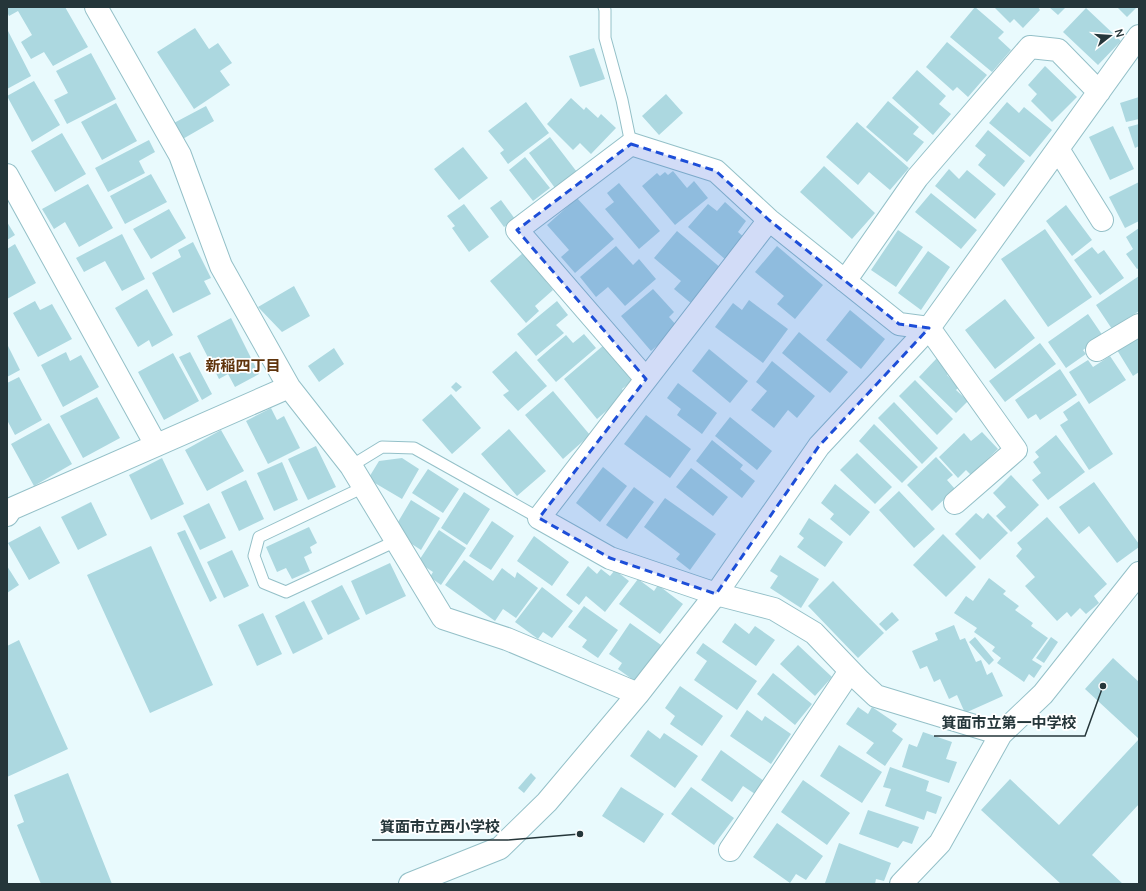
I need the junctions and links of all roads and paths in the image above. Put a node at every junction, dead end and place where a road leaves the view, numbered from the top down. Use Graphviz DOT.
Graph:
graph roads {
  1 [pos="96,7"];
  2 [pos="604,7"];
  3 [pos="1139,36"];
  4 [pos="1099,92"];
  5 [pos="631,144"];
  6 [pos="1058,149"];
  7 [pos="7,175"];
  8 [pos="769,220"];
  9 [pos="1102,220"];
  10 [pos="845,281"];
  11 [pos="1139,325"];
  12 [pos="929,328"];
  13 [pos="1097,350"];
  14 [pos="646,379"];
  15 [pos="289,387"];
  16 [pos="156,445"];
  17 [pos="351,466"];
  18 [pos="364,487"];
  19 [pos="955,503"];
  20 [pos="8,508"];
  21 [pos="539,518"];
  22 [pos="396,541"];
  23 [pos="1139,573"];
  24 [pos="716,594"];
  25 [pos="850,671"];
  26 [pos="638,694"];
  27 [pos="1001,734"];
  28 [pos="730,850"];
  29 [pos="410,884"];
  30 [pos="901,884"];
  1 -- 15 [label="street"];
  2 -- 5 [label="lane"];
  3 -- 4 [label="street"];
  4 -- 6 [label="street"];
  4 -- 10 [label="street"];
  5 -- 8 [label="street"];
  5 -- 14 [label="street"];
  6 -- 9 [label="street"];
  6 -- 12 [label="street"];
  7 -- 16 [label="street"];
  8 -- 10 [label="street"];
  8 -- 14 [label="street"];
  10 -- 12 [label="street"];
  11 -- 13 [label="street"];
  12 -- 19 [label="street"];
  12 -- 24 [label="street"];
  14 -- 21 [label="street"];
  15 -- 16 [label="street"];
  15 -- 17 [label="street"];
  16 -- 20 [label="street"];
  17 -- 18 [label="street"];
  17 -- 21 [label="lane"];
  18 -- 22 [label="street"];
  18 -- 22 [label="lane"];
  21 -- 24 [label="street"];
  22 -- 26 [label="street"];
  23 -- 27 [label="street"];
  24 -- 25 [label="street"];
  24 -- 26 [label="street"];
  25 -- 27 [label="street"];
  25 -- 28 [label="street"];
  26 -- 29 [label="street"];
  27 -- 30 [label="street"];
}
